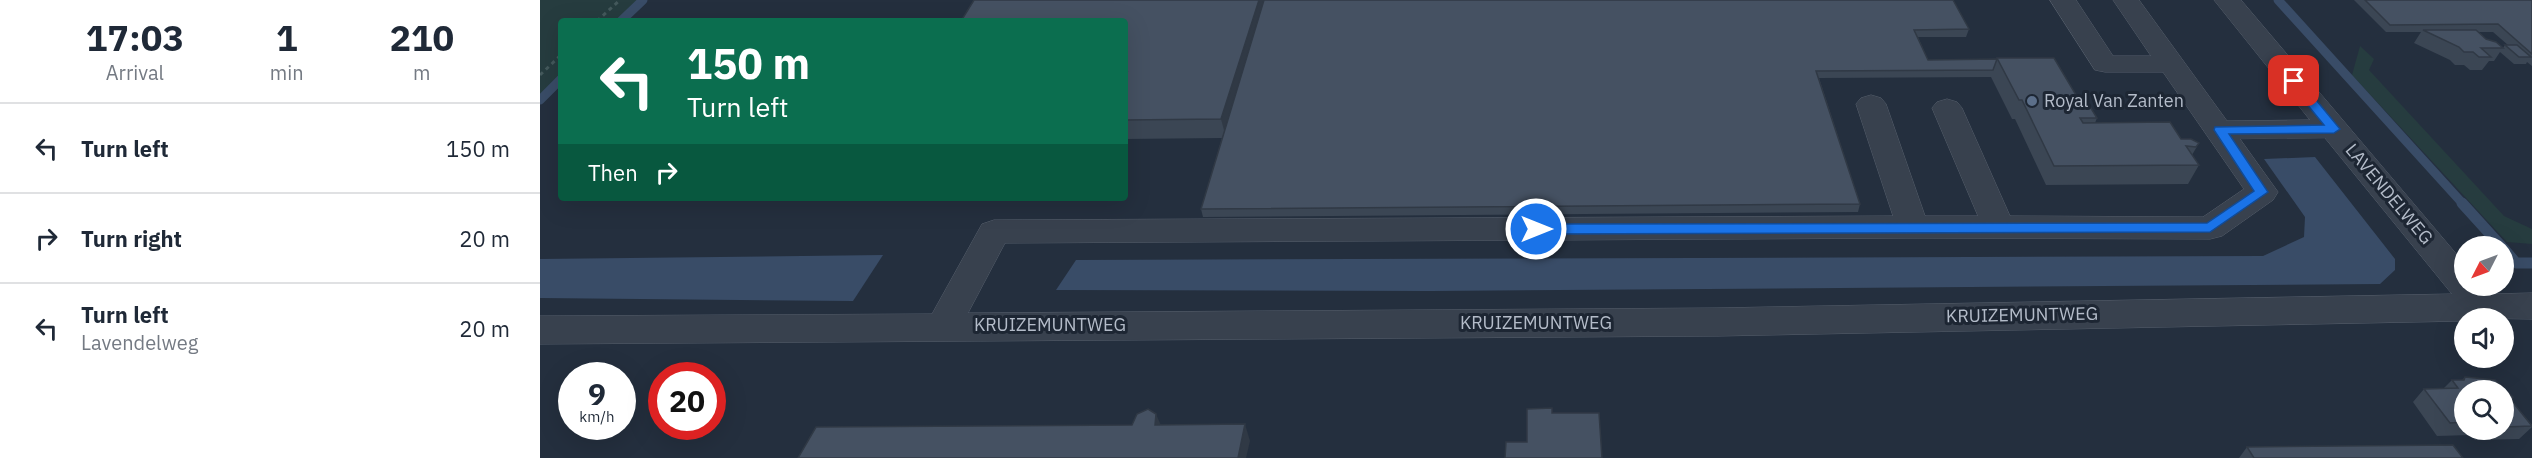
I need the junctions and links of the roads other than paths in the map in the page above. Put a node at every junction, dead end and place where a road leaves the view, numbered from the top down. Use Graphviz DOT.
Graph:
graph roads {
  1 [pos="2062,0"];
  2 [pos="2126,0"];
  3 [pos="2227,0"];
  4 [pos="2174,64"];
  5 [pos="1871,105"];
  6 [pos="1947,108"];
  7 [pos="2334,129"];
  8 [pos="2220,130"];
  9 [pos="1913,227"];
  10 [pos="1999,227"];
  11 [pos="2481,306"];
  12 [pos="2532,306"];
  13 [pos="943,326"];
  14 [pos="540,330"];
  1 -- 4 [label="street"];
  2 -- 4 [label="street"];
  3 -- 7 [label="street, LAVENDELWEG"];
  4 -- 8 [label="street"];
  5 -- 9 [label="street"];
  6 -- 10 [label="street"];
  7 -- 8 [label="street"];
  7 -- 11 [label="street, LAVENDELWEG"];
  8 -- 10 [label="street"];
  9 -- 10 [label="street"];
  9 -- 13 [label="street"];
  11 -- 12 [label="street, KRUIZEMUNTWEG"];
  11 -- 13 [label="street, KRUIZEMUNTWEG"];
  13 -- 14 [label="street, KRUIZEMUNTWEG"];
}
